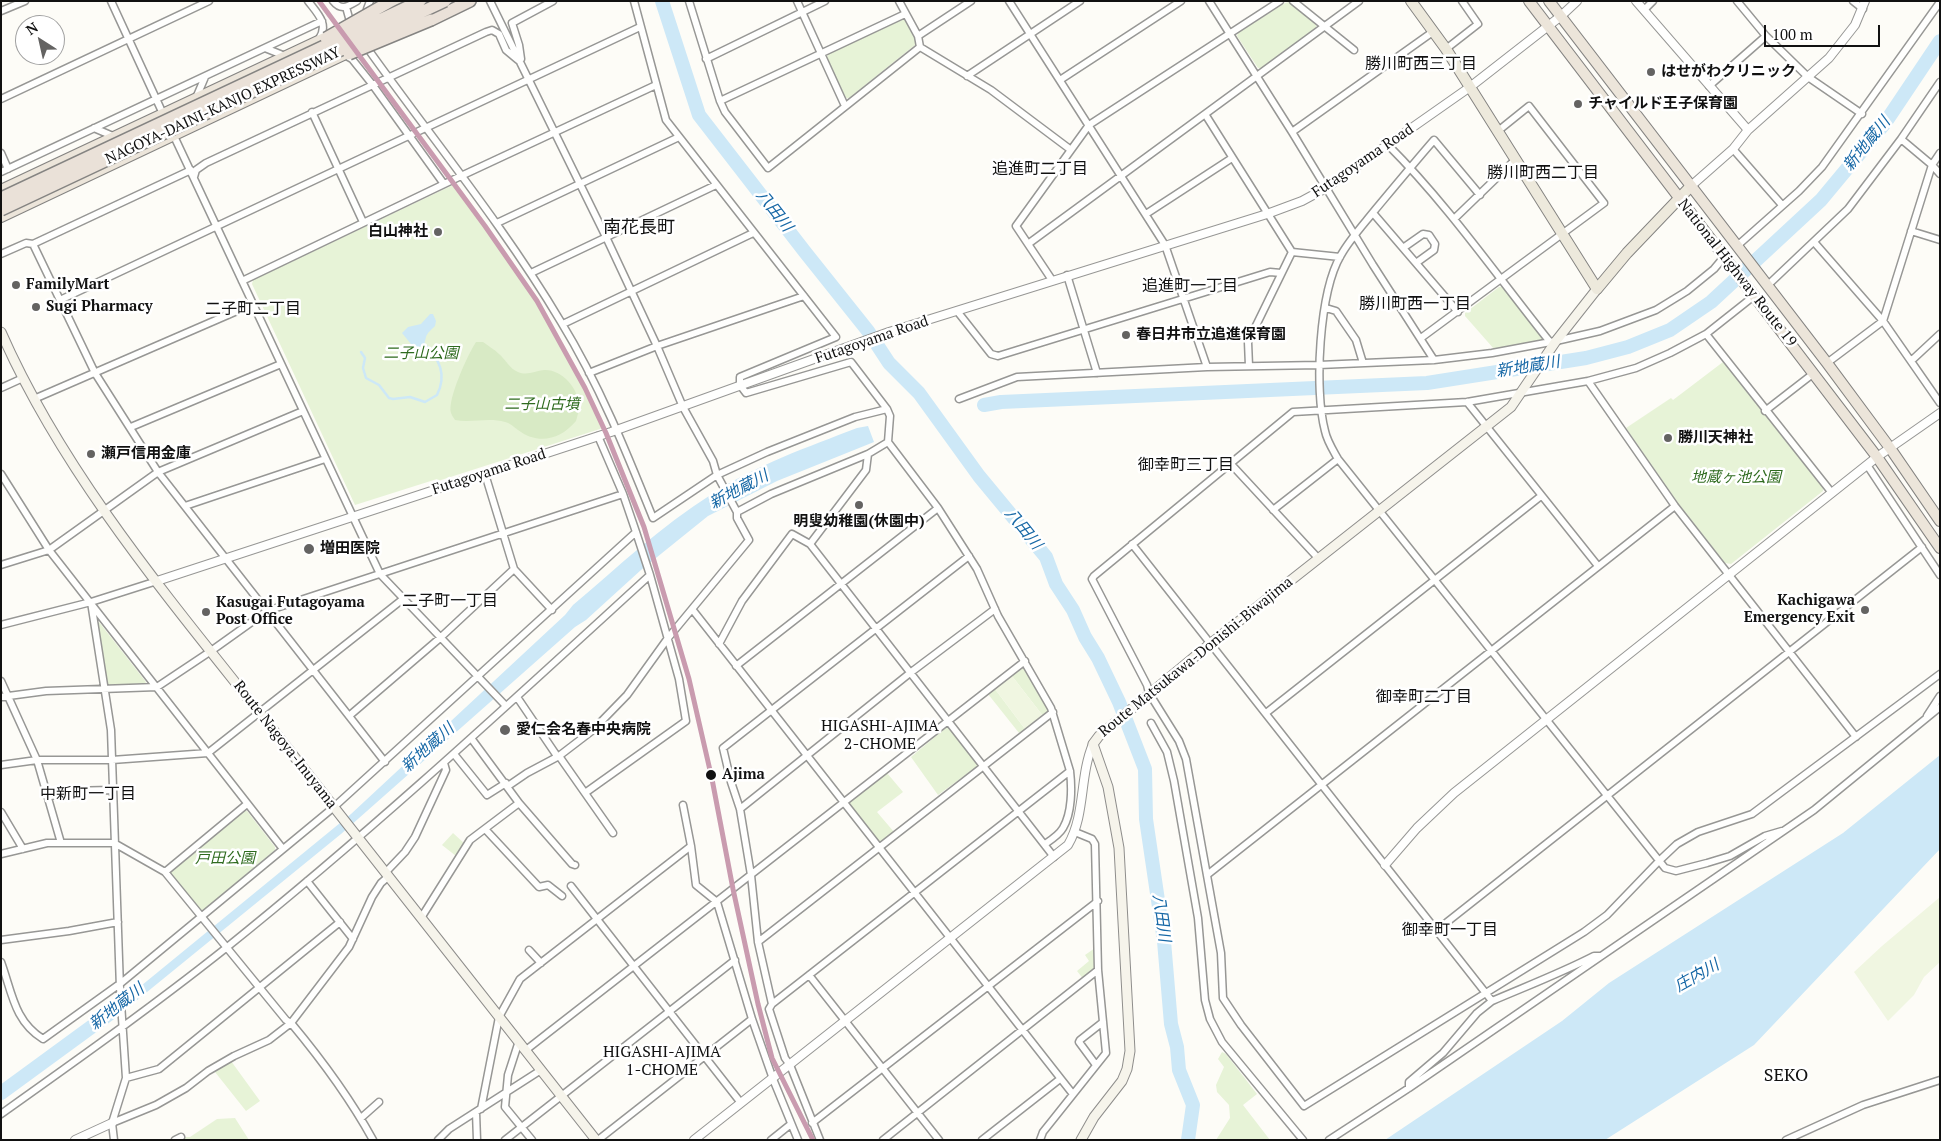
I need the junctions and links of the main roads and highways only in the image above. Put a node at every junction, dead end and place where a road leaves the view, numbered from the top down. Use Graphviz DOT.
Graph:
graph roads {
  1 [pos="391,1"];
  2 [pos="402,1"];
  3 [pos="420,1"];
  4 [pos="445,1"];
  5 [pos="458,1"];
  6 [pos="470,1"];
  7 [pos="1529,1"];
  8 [pos="1549,1"];
  9 [pos="1412,2"];
  10 [pos="268,79"];
  11 [pos="1690,186"];
  12 [pos="1,190"];
  13 [pos="1,198"];
  14 [pos="1679,198"];
  15 [pos="1,210"];
  16 [pos="1,217"];
  17 [pos="1597,289"];
  18 [pos="1,332"];
  19 [pos="1940,521"];
  20 [pos="1940,548"];
  21 [pos="597,1140"];
  22 [pos="1081,1140"];
  1 -- 10 [label="highway, bridge"];
  2 -- 12 [label="highway"];
  3 -- 10 [label="highway, NAGOYA-DAINI-KANJO EXPRESSWAY, bridge"];
  4 -- 10 [label="highway, NAGOYA-DAINI-KANJO EXPRESSWAY, bridge"];
  5 -- 16 [label="highway"];
  6 -- 10 [label="highway, bridge"];
  7 -- 14 [label="highway, National Highway Route 19"];
  8 -- 11 [label="highway, National Highway Route 19"];
  9 -- 17 [label="main road"];
  10 -- 13 [label="highway, NAGOYA-DAINI-KANJO EXPRESSWAY, bridge"];
  10 -- 15 [label="highway, NAGOYA-DAINI-KANJO EXPRESSWAY, bridge"];
  11 -- 14 [label="main road"];
  11 -- 19 [label="highway, National Highway Route 19"];
  14 -- 17 [label="main road"];
  14 -- 20 [label="highway, National Highway Route 19"];
  17 -- 22 [label="main road, Route Matsukawa-Donishi-Biwajima"];
  18 -- 21 [label="main road, Route Nagoya-Inuyama"];
}
